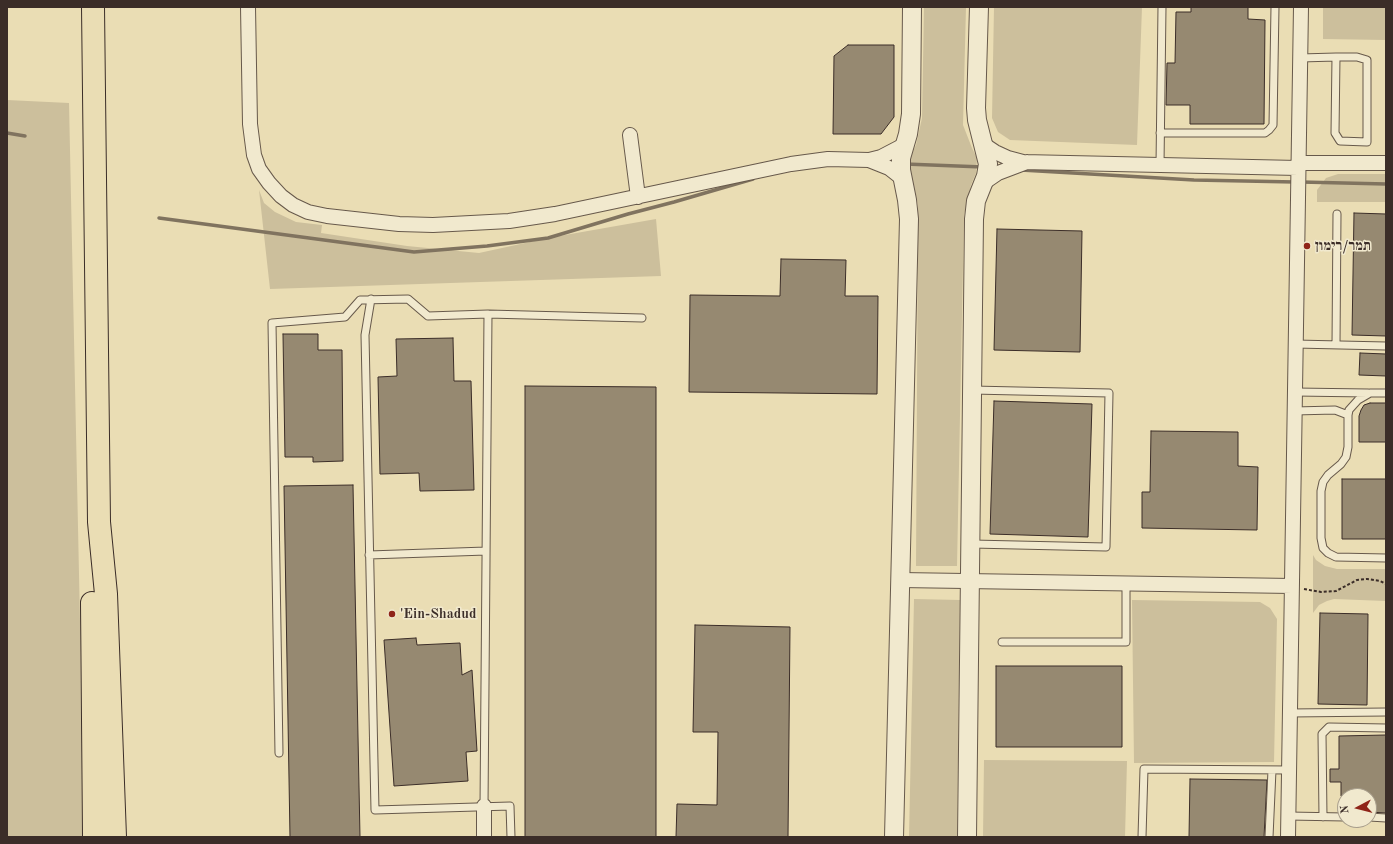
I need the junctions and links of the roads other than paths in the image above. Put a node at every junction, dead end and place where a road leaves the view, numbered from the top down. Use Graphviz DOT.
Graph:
graph roads {
  1 [pos="93,7"];
  2 [pos="248,7"];
  3 [pos="912,7"];
  4 [pos="979,7"];
  5 [pos="1162,7"];
  6 [pos="1275,7"];
  7 [pos="1301,7"];
  8 [pos="1336,57"];
  9 [pos="1300,58"];
  10 [pos="1160,133"];
  11 [pos="630,135"];
  12 [pos="983,144"];
  13 [pos="904,145"];
  14 [pos="869,160"];
  15 [pos="1027,162"];
  16 [pos="1386,163"];
  17 [pos="1160,165"];
  18 [pos="1298,166"];
  19 [pos="903,179"];
  20 [pos="982,184"];
  21 [pos="638,197"];
  22 [pos="1337,214"];
  23 [pos="371,299"];
  24 [pos="488,314"];
  25 [pos="642,318"];
  26 [pos="1295,344"];
  27 [pos="1336,345"];
  28 [pos="1386,346"];
  29 [pos="972,390"];
  30 [pos="1295,392"];
  31 [pos="1370,393"];
  32 [pos="1386,393"];
  33 [pos="1294,410"];
  34 [pos="1348,415"];
  35 [pos="99,522"];
  36 [pos="971,544"];
  37 [pos="486,551"];
  38 [pos="369,555"];
  39 [pos="1386,558"];
  40 [pos="900,580"];
  41 [pos="970,580"];
  42 [pos="1126,583"];
  43 [pos="1292,586"];
  44 [pos="1002,642"];
  45 [pos="1386,712"];
  46 [pos="1290,713"];
  47 [pos="1386,728"];
  48 [pos="279,753"];
  49 [pos="1272,770"];
  50 [pos="1289,770"];
  51 [pos="484,806"];
  52 [pos="1288,816"];
  53 [pos="1323,817"];
  54 [pos="1337,817"];
  55 [pos="94,837"];
  56 [pos="115,837"];
  57 [pos="484,837"];
  58 [pos="511,837"];
  59 [pos="894,837"];
  60 [pos="967,837"];
  61 [pos="1142,837"];
  62 [pos="1269,837"];
  63 [pos="1288,837"];
  1 -- 35 [label="highway"];
  2 -- 21 [label="street"];
  3 -- 13 [label="street"];
  4 -- 12 [label="street"];
  5 -- 10 [label="lane"];
  6 -- 10 [label="lane"];
  7 -- 9 [label="street"];
  8 -- 8 [label="lane"];
  8 -- 9 [label="lane"];
  9 -- 18 [label="street"];
  10 -- 17 [label="lane"];
  11 -- 21 [label="street"];
  12 -- 15 [label="street"];
  12 -- 20 [label="street"];
  13 -- 14 [label="street"];
  13 -- 19 [label="street"];
  14 -- 19 [label="street"];
  14 -- 21 [label="street"];
  15 -- 17 [label="street"];
  15 -- 20 [label="street"];
  16 -- 18 [label="street"];
  17 -- 18 [label="street"];
  18 -- 26 [label="street"];
  19 -- 40 [label="street"];
  20 -- 29 [label="street"];
  22 -- 27 [label="lane"];
  23 -- 24 [label="lane"];
  23 -- 38 [label="lane"];
  23 -- 48 [label="lane"];
  24 -- 25 [label="lane"];
  24 -- 37 [label="lane"];
  26 -- 27 [label="lane"];
  26 -- 30 [label="street"];
  27 -- 28 [label="lane"];
  29 -- 36 [label="street"];
  29 -- 36 [label="lane"];
  30 -- 31 [label="lane"];
  30 -- 33 [label="street"];
  31 -- 32 [label="lane"];
  31 -- 34 [label="lane"];
  33 -- 34 [label="lane"];
  33 -- 43 [label="street"];
  34 -- 39 [label="lane"];
  35 -- 55 [label="highway"];
  35 -- 56 [label="highway"];
  36 -- 41 [label="street"];
  37 -- 38 [label="lane"];
  37 -- 51 [label="lane"];
  38 -- 51 [label="lane"];
  40 -- 41 [label="street"];
  40 -- 59 [label="street"];
  41 -- 42 [label="street"];
  41 -- 60 [label="street"];
  42 -- 43 [label="street"];
  42 -- 44 [label="lane"];
  43 -- 46 [label="street"];
  45 -- 46 [label="lane"];
  46 -- 50 [label="street"];
  47 -- 53 [label="lane"];
  49 -- 50 [label="lane"];
  49 -- 61 [label="lane"];
  49 -- 62 [label="lane"];
  50 -- 52 [label="street"];
  51 -- 57 [label="street"];
  51 -- 58 [label="lane"];
  52 -- 53 [label="lane"];
  52 -- 63 [label="street"];
  53 -- 54 [label="lane"];
}
